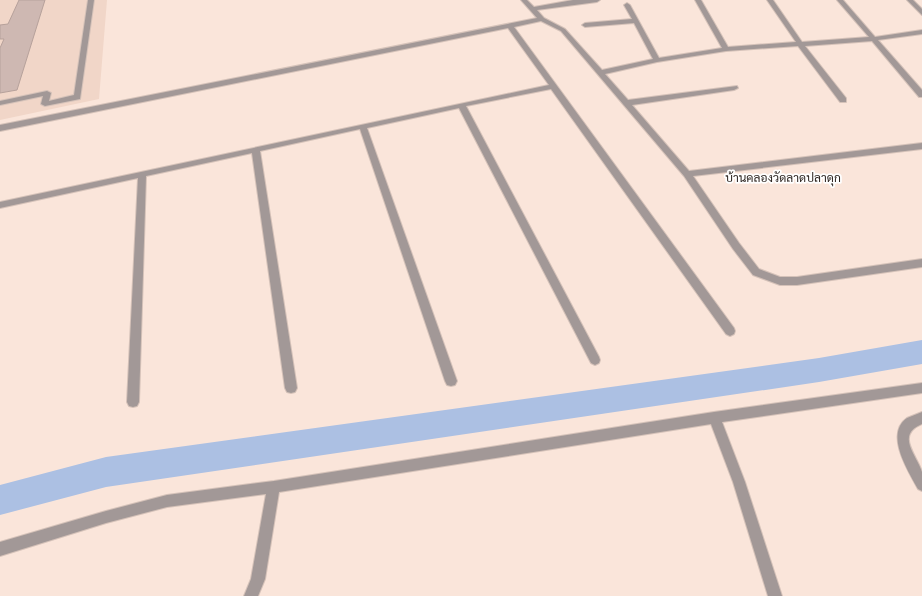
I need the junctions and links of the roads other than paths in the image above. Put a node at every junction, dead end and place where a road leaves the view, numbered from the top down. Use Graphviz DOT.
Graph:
graph roads {
  1 [pos="91,0"];
  2 [pos="524,0"];
  3 [pos="597,0"];
  4 [pos="698,0"];
  5 [pos="770,0"];
  6 [pos="840,0"];
  7 [pos="910,0"];
  8 [pos="577,1"];
  9 [pos="627,4"];
  10 [pos="532,9"];
  11 [pos="922,12"];
  12 [pos="542,19"];
  13 [pos="636,21"];
  14 [pos="585,25"];
  15 [pos="510,26"];
  16 [pos="922,32"];
  17 [pos="873,39"];
  18 [pos="801,45"];
  19 [pos="726,49"];
  20 [pos="657,60"];
  21 [pos="600,73"];
  22 [pos="554,86"];
  23 [pos="734,88"];
  24 [pos="922,96"];
  25 [pos="843,100"];
  26 [pos="0,102"];
  27 [pos="53,102"];
  28 [pos="626,103"];
  29 [pos="461,105"];
  30 [pos="50,118"];
  31 [pos="363,127"];
  32 [pos="0,128"];
  33 [pos="922,146"];
  34 [pos="256,150"];
  35 [pos="687,174"];
  36 [pos="142,175"];
  37 [pos="0,205"];
  38 [pos="922,263"];
  39 [pos="730,331"];
  40 [pos="595,360"];
  41 [pos="451,381"];
  42 [pos="291,388"];
  43 [pos="922,388"];
  44 [pos="133,402"];
  45 [pos="714,418"];
  46 [pos="922,418"];
  47 [pos="922,485"];
  48 [pos="274,487"];
  49 [pos="0,549"];
  50 [pos="251,596"];
  51 [pos="776,596"];
  1 -- 27 [label="street"];
  2 -- 10 [label="street"];
  3 -- 8 [label="street"];
  4 -- 19 [label="street"];
  5 -- 18 [label="street"];
  6 -- 17 [label="street"];
  7 -- 11 [label="street"];
  8 -- 10 [label="street"];
  9 -- 13 [label="street"];
  10 -- 12 [label="street"];
  12 -- 15 [label="street"];
  12 -- 21 [label="street"];
  13 -- 14 [label="street"];
  13 -- 20 [label="street"];
  15 -- 22 [label="street"];
  15 -- 30 [label="street"];
  16 -- 17 [label="street"];
  17 -- 18 [label="street"];
  17 -- 24 [label="street"];
  18 -- 19 [label="street"];
  18 -- 25 [label="street"];
  19 -- 20 [label="street"];
  20 -- 21 [label="street"];
  21 -- 28 [label="street"];
  22 -- 29 [label="street"];
  22 -- 39 [label="street"];
  23 -- 28 [label="street"];
  26 -- 27 [label="street"];
  27 -- 30 [label="street"];
  28 -- 35 [label="street"];
  29 -- 31 [label="street"];
  29 -- 40 [label="street"];
  30 -- 32 [label="street"];
  31 -- 34 [label="street"];
  31 -- 41 [label="street"];
  33 -- 35 [label="street"];
  34 -- 36 [label="street"];
  34 -- 42 [label="street"];
  35 -- 38 [label="street"];
  36 -- 37 [label="street"];
  36 -- 44 [label="street"];
  43 -- 45 [label="street"];
  45 -- 48 [label="street"];
  45 -- 51 [label="street"];
  46 -- 47 [label="street"];
  48 -- 49 [label="street"];
  48 -- 50 [label="street"];
}
